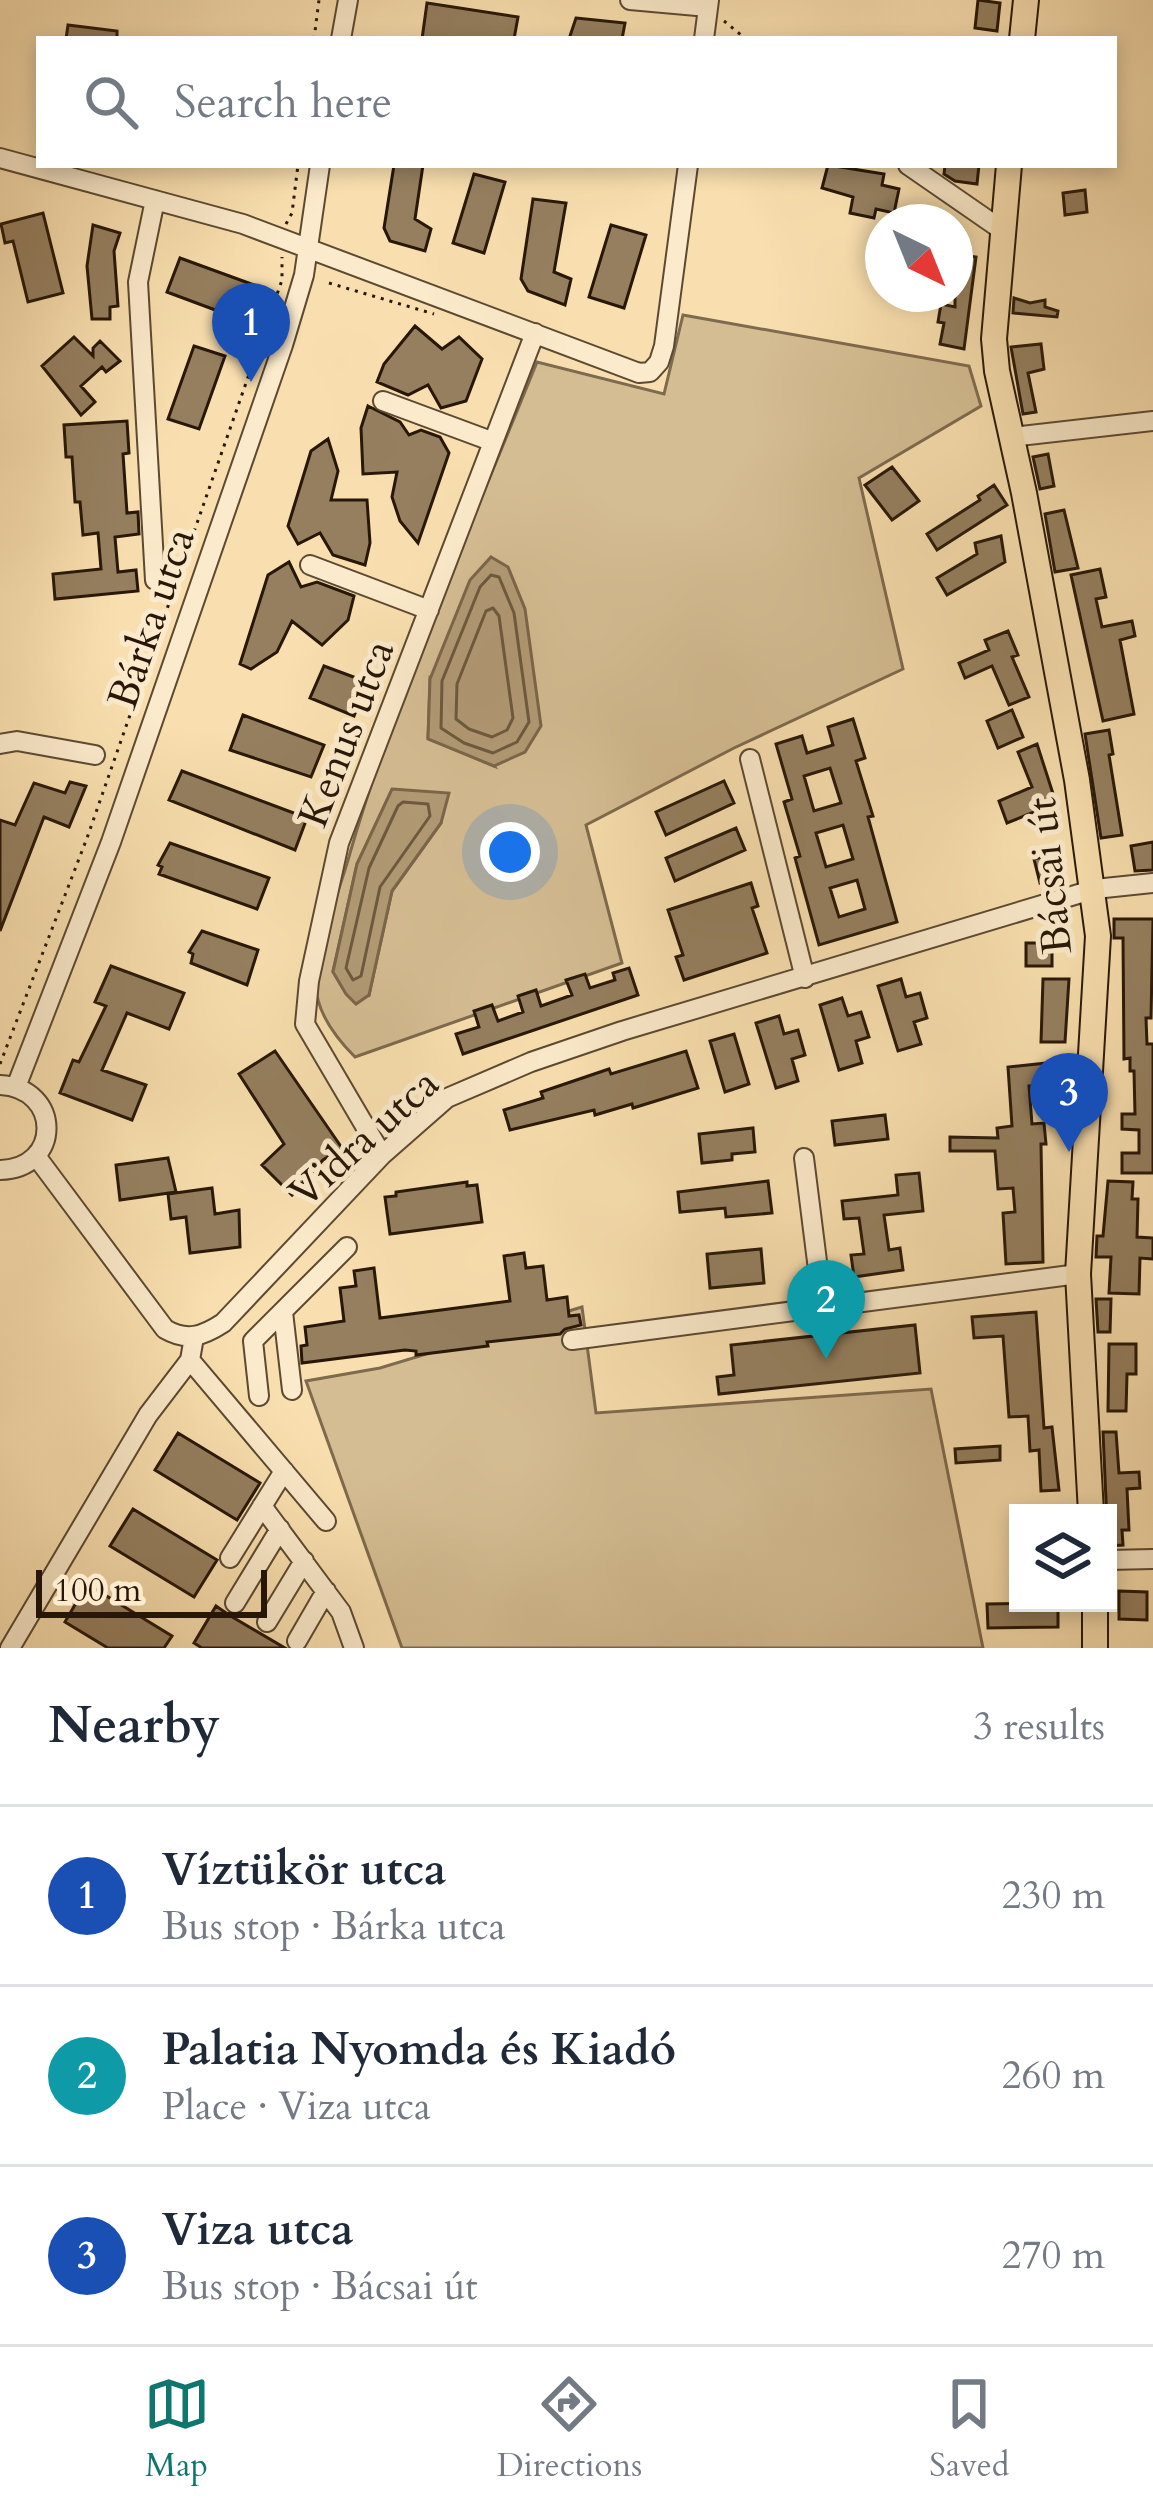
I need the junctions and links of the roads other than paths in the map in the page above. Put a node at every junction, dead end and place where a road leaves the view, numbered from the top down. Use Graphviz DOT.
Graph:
graph roads {
  1 [pos="348,0"];
  2 [pos="630,0"];
  3 [pos="1026,0"];
  4 [pos="708,4"];
  5 [pos="342,36"];
  6 [pos="704,36"];
  7 [pos="1022,36"];
  8 [pos="0,158"];
  9 [pos="36,168"];
  10 [pos="37,168"];
  11 [pos="320,168"];
  12 [pos="688,168"];
  13 [pos="912,168"];
  14 [pos="1009,168"];
  15 [pos="155,200"];
  16 [pos="1002,230"];
  17 [pos="309,248"];
  18 [pos="535,333"];
  19 [pos="383,401"];
  20 [pos="1153,421"];
  21 [pos="1012,437"];
  22 [pos="491,441"];
  23 [pos="310,565"];
  24 [pos="155,580"];
  25 [pos="429,610"];
  26 [pos="0,744"];
  27 [pos="95,755"];
  28 [pos="750,759"];
  29 [pos="1153,883"];
  30 [pos="1095,890"];
  31 [pos="805,978"];
  32 [pos="8,1086"];
  33 [pos="382,1155"];
  34 [pos="36,1156"];
  35 [pos="803,1158"];
  36 [pos="0,1170"];
  37 [pos="347,1247"];
  38 [pos="1078,1274"];
  39 [pos="267,1276"];
  40 [pos="288,1306"];
  41 [pos="823,1309"];
  42 [pos="194,1337"];
  43 [pos="572,1340"];
  44 [pos="190,1360"];
  45 [pos="292,1390"];
  46 [pos="259,1396"];
  47 [pos="284,1472"];
  48 [pos="1091,1504"];
  49 [pos="262,1506"];
  50 [pos="326,1521"];
  51 [pos="280,1529"];
  52 [pos="230,1558"];
  53 [pos="1117,1559"];
  54 [pos="1153,1559"];
  55 [pos="304,1561"];
  56 [pos="326,1591"];
  57 [pos="235,1603"];
  58 [pos="1095,1612"];
  59 [pos="267,1622"];
  60 [pos="297,1641"];
  61 [pos="351,1645"];
  62 [pos="10,1648"];
  63 [pos="1095,1648"];
  1 -- 5 [label="street"];
  2 -- 4 [label="street"];
  3 -- 7 [label="main road"];
  4 -- 6 [label="street"];
  8 -- 9 [label="street"];
  10 -- 15 [label="street"];
  11 -- 17 [label="street, Bárka utca"];
  12 -- 18 [label="street"];
  13 -- 16 [label="street"];
  14 -- 16 [label="main road, Bácsai út"];
  15 -- 17 [label="street"];
  15 -- 24 [label="street"];
  16 -- 21 [label="main road, Bácsai út"];
  17 -- 18 [label="street"];
  17 -- 32 [label="street, Bárka utca"];
  18 -- 22 [label="street, Kenus utca"];
  19 -- 22 [label="street"];
  20 -- 21 [label="street"];
  21 -- 30 [label="main road, Bácsai út"];
  22 -- 25 [label="street, Kenus utca"];
  23 -- 25 [label="street"];
  25 -- 33 [label="street, Kenus utca"];
  26 -- 27 [label="street"];
  28 -- 31 [label="street"];
  29 -- 30 [label="street, Vidra utca"];
  30 -- 31 [label="street, Vidra utca"];
  30 -- 38 [label="main road, Bácsai út"];
  31 -- 33 [label="street, Vidra utca"];
  32 -- 34 [label="street"];
  33 -- 39 [label="street, Vidra utca"];
  34 -- 36 [label="street"];
  34 -- 42 [label="street"];
  35 -- 41 [label="street"];
  37 -- 40 [label="street"];
  38 -- 41 [label="street"];
  38 -- 48 [label="main road, Bácsai út"];
  39 -- 40 [label="street"];
  39 -- 42 [label="street, Vidra utca"];
  40 -- 45 [label="street"];
  40 -- 46 [label="street"];
  41 -- 43 [label="street"];
  42 -- 44 [label="street"];
  44 -- 47 [label="street"];
  44 -- 62 [label="street"];
  47 -- 49 [label="street"];
  47 -- 50 [label="street"];
  49 -- 51 [label="street"];
  49 -- 52 [label="street"];
  51 -- 55 [label="street"];
  51 -- 57 [label="street"];
  53 -- 54 [label="street"];
  55 -- 56 [label="street"];
  55 -- 59 [label="street"];
  56 -- 60 [label="street"];
  56 -- 61 [label="street"];
  58 -- 63 [label="main road"];
}
